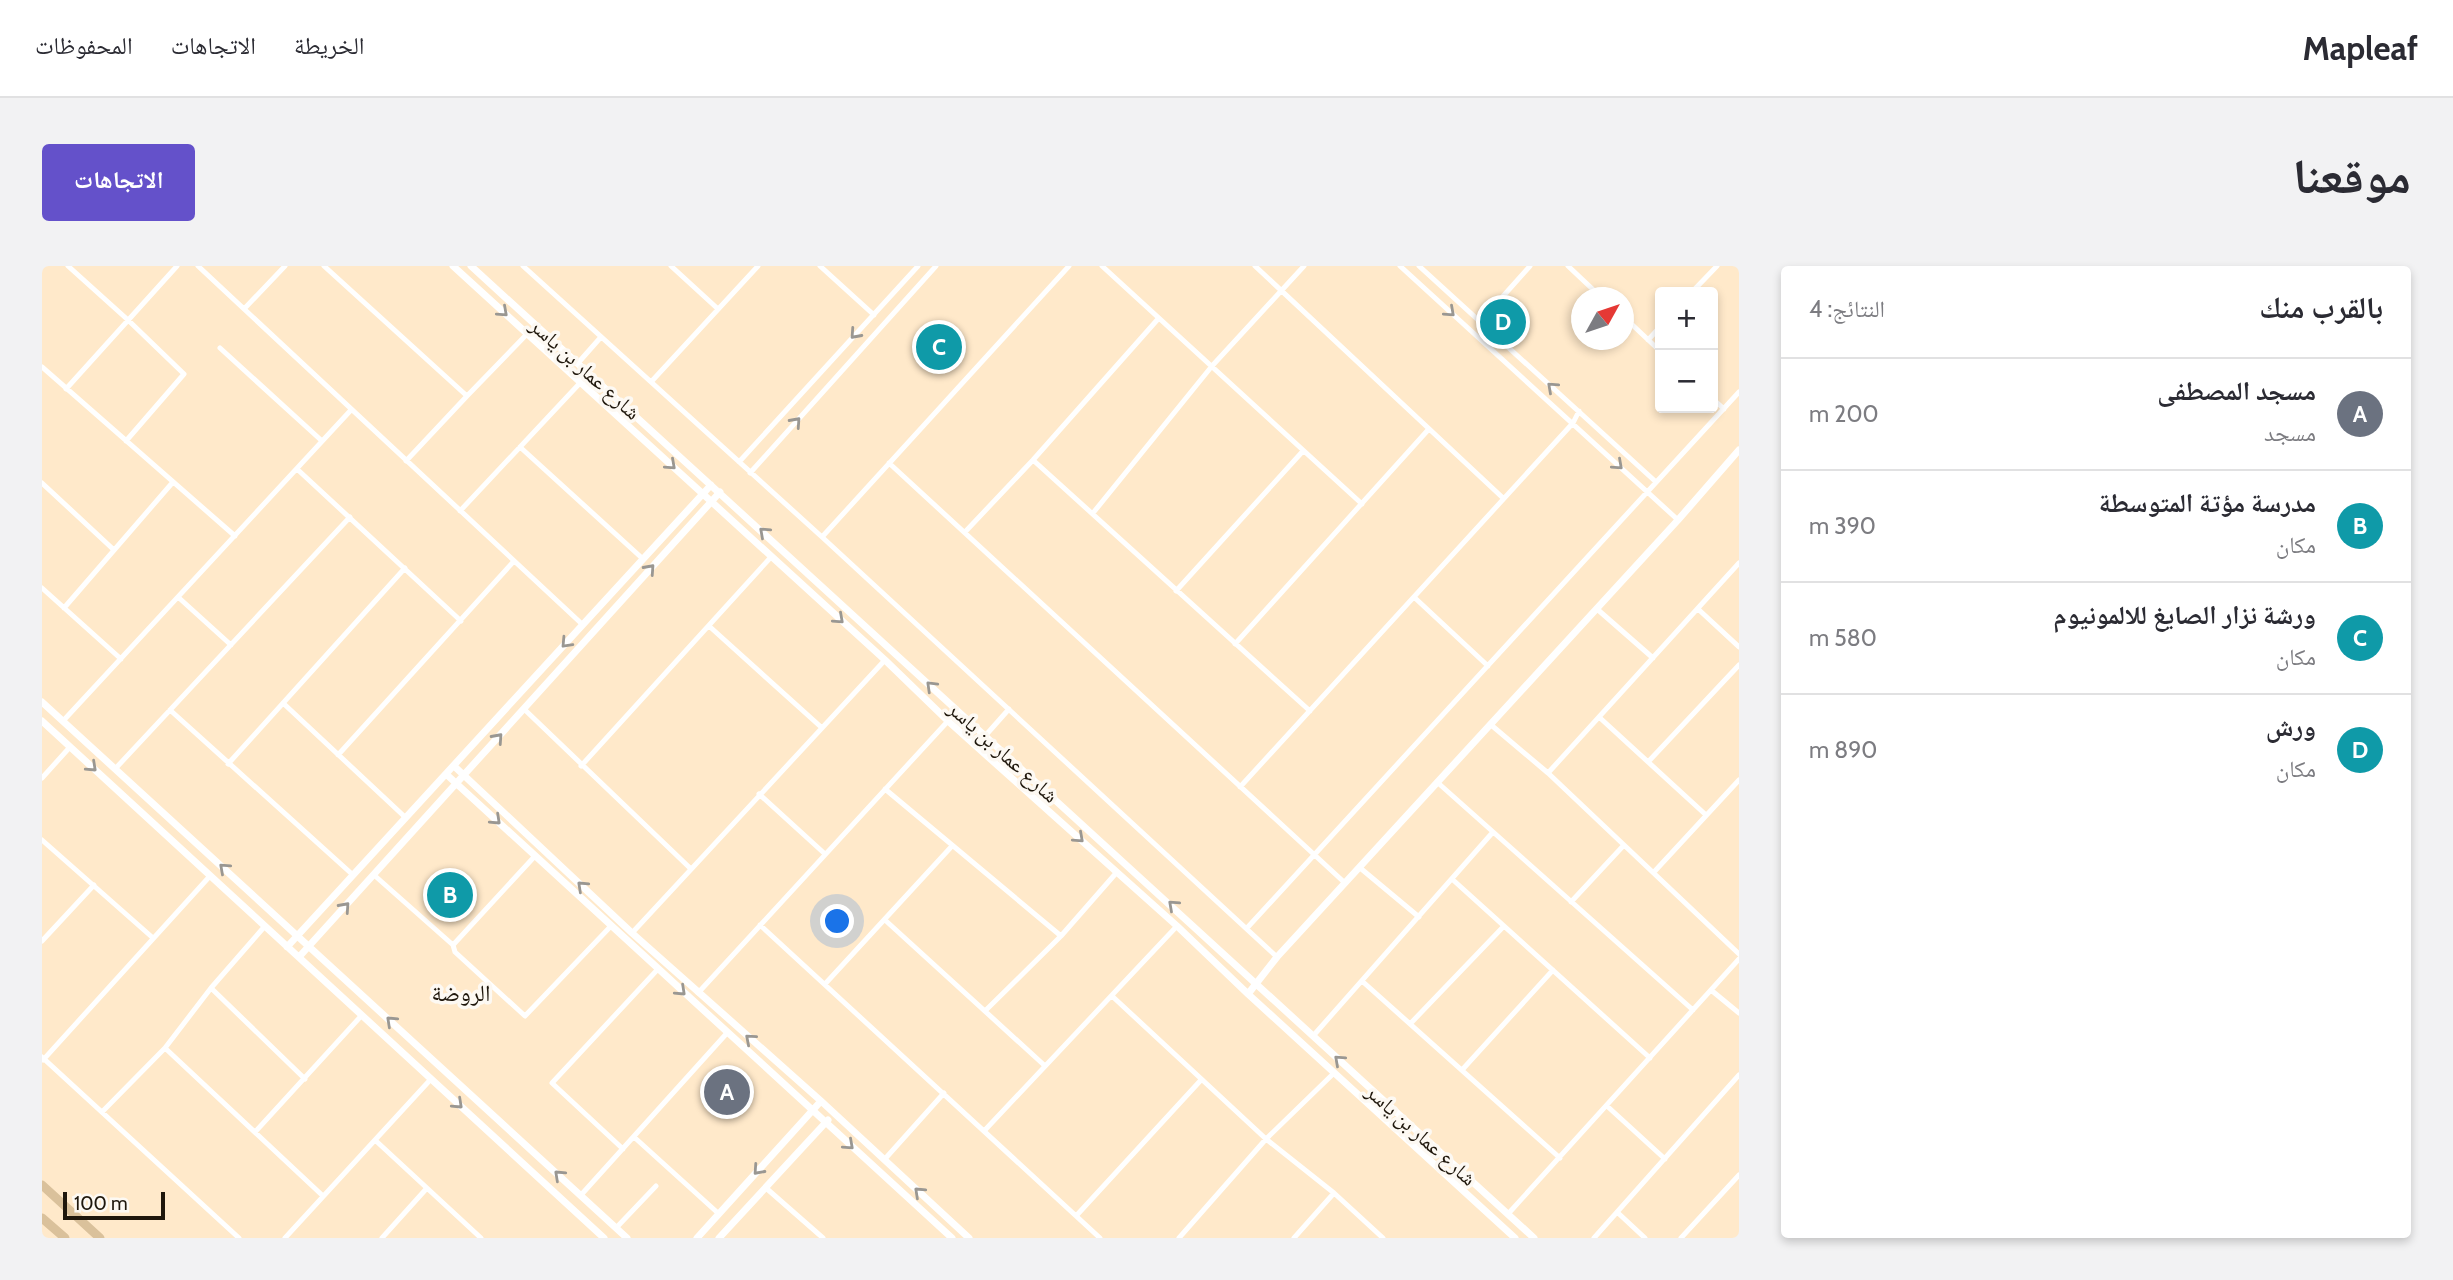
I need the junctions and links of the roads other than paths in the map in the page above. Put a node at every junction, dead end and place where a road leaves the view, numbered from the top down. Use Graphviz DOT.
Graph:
graph roads {
  1 [pos="68,266"];
  2 [pos="177,266"];
  3 [pos="198,266"];
  4 [pos="285,266"];
  5 [pos="324,266"];
  6 [pos="453,266"];
  7 [pos="471,266"];
  8 [pos="523,266"];
  9 [pos="671,266"];
  10 [pos="758,266"];
  11 [pos="820,266"];
  12 [pos="918,266"];
  13 [pos="936,266"];
  14 [pos="1069,266"];
  15 [pos="1102,266"];
  16 [pos="1255,266"];
  17 [pos="1304,266"];
  18 [pos="1400,266"];
  19 [pos="1419,266"];
  20 [pos="1530,266"];
  21 [pos="1568,266"];
  22 [pos="1715,266"];
  23 [pos="1590,287"];
  24 [pos="1696,287"];
  25 [pos="1281,289"];
  26 [pos="244,309"];
  27 [pos="718,309"];
  28 [pos="874,315"];
  29 [pos="1158,319"];
  30 [pos="128,320"];
  31 [pos="1480,321"];
  32 [pos="1634,327"];
  33 [pos="1655,332"];
  34 [pos="527,334"];
  35 [pos="601,337"];
  36 [pos="1648,340"];
  37 [pos="219,348"];
  38 [pos="1659,350"];
  39 [pos="578,363"];
  40 [pos="1212,366"];
  41 [pos="42,367"];
  42 [pos="651,382"];
  43 [pos="580,383"];
  44 [pos="66,389"];
  45 [pos="1739,392"];
  46 [pos="467,396"];
  47 [pos="1718,404"];
  48 [pos="1724,409"];
  49 [pos="351,410"];
  50 [pos="1580,413"];
  51 [pos="1574,421"];
  52 [pos="1428,430"];
  53 [pos="322,441"];
  54 [pos="126,442"];
  55 [pos="520,447"];
  56 [pos="1739,450"];
  57 [pos="1303,451"];
  58 [pos="1033,460"];
  59 [pos="406,461"];
  60 [pos="739,462"];
  61 [pos="889,463"];
  62 [pos="297,469"];
  63 [pos="750,472"];
  64 [pos="173,482"];
  65 [pos="1656,482"];
  66 [pos="42,484"];
  67 [pos="711,485"];
  68 [pos="720,492"];
  69 [pos="1647,492"];
  70 [pos="703,494"];
  71 [pos="1503,498"];
  72 [pos="711,502"];
  73 [pos="1362,504"];
  74 [pos="460,511"];
  75 [pos="1093,513"];
  76 [pos="350,517"];
  77 [pos="1678,520"];
  78 [pos="965,532"];
  79 [pos="235,536"];
  80 [pos="822,537"];
  81 [pos="114,550"];
  82 [pos="771,557"];
  83 [pos="643,559"];
  84 [pos="514,561"];
  85 [pos="1739,563"];
  86 [pos="405,568"];
  87 [pos="42,588"];
  88 [pos="1176,591"];
  89 [pos="178,597"];
  90 [pos="1415,598"];
  91 [pos="64,608"];
  92 [pos="1597,608"];
  93 [pos="1698,609"];
  94 [pos="461,621"];
  95 [pos="583,625"];
  96 [pos="709,626"];
  97 [pos="1234,644"];
  98 [pos="230,645"];
  99 [pos="1739,647"];
  100 [pos="1653,658"];
  101 [pos="121,659"];
  102 [pos="885,660"];
  103 [pos="1739,665"];
  104 [pos="1488,666"];
  105 [pos="42,702"];
  106 [pos="283,702"];
  107 [pos="524,709"];
  108 [pos="1009,709"];
  109 [pos="170,710"];
  110 [pos="1310,711"];
  111 [pos="1599,717"];
  112 [pos="42,721"];
  113 [pos="63,721"];
  114 [pos="948,721"];
  115 [pos="1490,724"];
  116 [pos="821,727"];
  117 [pos="985,736"];
  118 [pos="70,747"];
  119 [pos="338,755"];
  120 [pos="1648,762"];
  121 [pos="228,764"];
  122 [pos="454,766"];
  123 [pos="581,766"];
  124 [pos="115,769"];
  125 [pos="446,774"];
  126 [pos="1548,774"];
  127 [pos="464,775"];
  128 [pos="42,778"];
  129 [pos="1739,780"];
  130 [pos="1437,782"];
  131 [pos="457,784"];
  132 [pos="1240,787"];
  133 [pos="885,789"];
  134 [pos="759,794"];
  135 [pos="1706,815"];
  136 [pos="406,818"];
  137 [pos="1493,832"];
  138 [pos="42,839"];
  139 [pos="1624,845"];
  140 [pos="951,846"];
  141 [pos="825,854"];
  142 [pos="1316,855"];
  143 [pos="535,856"];
  144 [pos="1359,867"];
  145 [pos="691,869"];
  146 [pos="1117,872"];
  147 [pos="1654,872"];
  148 [pos="353,875"];
  149 [pos="374,875"];
  150 [pos="210,876"];
  151 [pos="1452,879"];
  152 [pos="1345,883"];
  153 [pos="94,885"];
  154 [pos="1571,902"];
  155 [pos="1419,917"];
  156 [pos="885,920"];
  157 [pos="760,925"];
  158 [pos="265,926"];
  159 [pos="611,926"];
  160 [pos="1177,926"];
  161 [pos="1504,926"];
  162 [pos="1247,928"];
  163 [pos="632,933"];
  164 [pos="298,936"];
  165 [pos="1061,936"];
  166 [pos="153,938"];
  167 [pos="42,941"];
  168 [pos="453,945"];
  169 [pos="287,947"];
  170 [pos="310,947"];
  171 [pos="299,957"];
  172 [pos="1277,957"];
  173 [pos="1739,957"];
  174 [pos="658,970"];
  175 [pos="1553,970"];
  176 [pos="1362,981"];
  177 [pos="825,984"];
  178 [pos="1257,984"];
  179 [pos="211,988"];
  180 [pos="1712,990"];
  181 [pos="698,993"];
  182 [pos="1248,994"];
  183 [pos="1112,996"];
  184 [pos="986,1010"];
  185 [pos="1693,1010"];
  186 [pos="1739,1013"];
  187 [pos="362,1015"];
  188 [pos="1410,1024"];
  189 [pos="727,1033"];
  190 [pos="1313,1036"];
  191 [pos="164,1048"];
  192 [pos="1650,1058"];
  193 [pos="43,1059"];
  194 [pos="1044,1065"];
  195 [pos="1461,1070"];
  196 [pos="1334,1073"];
  197 [pos="1739,1075"];
  198 [pos="305,1079"];
  199 [pos="431,1079"];
  200 [pos="1202,1080"];
  201 [pos="944,1093"];
  202 [pos="821,1101"];
  203 [pos="1607,1105"];
  204 [pos="812,1111"];
  205 [pos="102,1112"];
  206 [pos="834,1114"];
  207 [pos="826,1123"];
  208 [pos="985,1130"];
  209 [pos="255,1132"];
  210 [pos="634,1137"];
  211 [pos="1266,1139"];
  212 [pos="374,1140"];
  213 [pos="623,1149"];
  214 [pos="1560,1158"];
  215 [pos="1665,1159"];
  216 [pos="884,1160"];
  217 [pos="1739,1175"];
  218 [pos="42,1185"];
  219 [pos="656,1186"];
  220 [pos="427,1188"];
  221 [pos="766,1188"];
  222 [pos="1334,1193"];
  223 [pos="581,1195"];
  224 [pos="323,1196"];
  225 [pos="1617,1212"];
  226 [pos="719,1214"];
  227 [pos="1508,1214"];
  228 [pos="1076,1216"];
  229 [pos="42,1218"];
  230 [pos="616,1228"];
  231 [pos="600,1237"];
  232 [pos="950,1237"];
  233 [pos="65,1238"];
  234 [pos="100,1238"];
  235 [pos="239,1238"];
  236 [pos="285,1238"];
  237 [pos="382,1238"];
  238 [pos="481,1238"];
  239 [pos="627,1238"];
  240 [pos="696,1238"];
  241 [pos="719,1238"];
  242 [pos="823,1238"];
  243 [pos="969,1238"];
  244 [pos="1100,1238"];
  245 [pos="1179,1238"];
  246 [pos="1294,1238"];
  247 [pos="1383,1238"];
  248 [pos="1515,1238"];
  249 [pos="1534,1238"];
  250 [pos="1594,1238"];
  251 [pos="1645,1238"];
  252 [pos="1681,1238"];
  1 -- 30 [label="street"];
  2 -- 30 [label="street"];
  3 -- 26 [label="street"];
  4 -- 26 [label="street"];
  5 -- 46 [label="street"];
  6 -- 34 [label="street, شارع عمار بن ياسر, one-way"];
  7 -- 39 [label="street, شارع عمار بن ياسر"];
  8 -- 35 [label="street"];
  9 -- 27 [label="street"];
  10 -- 27 [label="street"];
  11 -- 28 [label="street"];
  12 -- 28 [label="street"];
  63 -- 13 [label="street, one-way"];
  14 -- 61 [label="street"];
  15 -- 29 [label="street"];
  16 -- 25 [label="street"];
  17 -- 25 [label="street"];
  18 -- 51 [label="street, one-way"];
  19 -- 31 [label="street"];
  20 -- 31 [label="street"];
  21 -- 23 [label="street"];
  22 -- 24 [label="street"];
  25 -- 40 [label="street"];
  25 -- 52 [label="street"];
  26 -- 49 [label="street"];
  27 -- 42 [label="street"];
  28 -- 60 [label="street, one-way"];
  29 -- 40 [label="street"];
  29 -- 58 [label="street"];
  30 -- 44 [label="street"];
  30 -- 54 [label="street"];
  50 -- 31 [label="street, one-way"];
  32 -- 36 [label="street"];
  33 -- 36 [label="street"];
  34 -- 43 [label="street, شارع عمار بن ياسر"];
  34 -- 46 [label="street"];
  35 -- 39 [label="street"];
  35 -- 42 [label="street"];
  36 -- 38 [label="street"];
  37 -- 53 [label="street"];
  39 -- 67 [label="street, شارع عمار بن ياسر"];
  40 -- 57 [label="street"];
  40 -- 75 [label="street"];
  41 -- 44 [label="street"];
  42 -- 60 [label="street"];
  43 -- 55 [label="street"];
  43 -- 70 [label="street, شارع عمار بن ياسر, one-way"];
  44 -- 54 [label="street"];
  45 -- 48 [label="street"];
  46 -- 59 [label="street"];
  47 -- 48 [label="street"];
  48 -- 65 [label="street"];
  49 -- 53 [label="street"];
  49 -- 59 [label="street"];
  50 -- 51 [label="street"];
  50 -- 65 [label="street"];
  51 -- 69 [label="street, one-way"];
  51 -- 71 [label="street"];
  52 -- 71 [label="street"];
  52 -- 73 [label="street"];
  53 -- 62 [label="street"];
  54 -- 64 [label="street"];
  55 -- 74 [label="street"];
  55 -- 83 [label="street"];
  56 -- 77 [label="street"];
  57 -- 73 [label="street"];
  57 -- 88 [label="street"];
  58 -- 75 [label="street"];
  58 -- 78 [label="street"];
  59 -- 74 [label="street"];
  60 -- 63 [label="street"];
  61 -- 78 [label="street"];
  61 -- 80 [label="street"];
  62 -- 76 [label="street"];
  62 -- 79 [label="street"];
  63 -- 80 [label="street"];
  64 -- 79 [label="street"];
  64 -- 81 [label="street"];
  65 -- 69 [label="street"];
  66 -- 81 [label="street"];
  67 -- 68 [label="street, شارع عمار بن ياسر"];
  67 -- 70 [label="street"];
  68 -- 72 [label="street"];
  117 -- 68 [label="street, شارع عمار بن ياسر, one-way"];
  69 -- 77 [label="street"];
  69 -- 104 [label="street"];
  70 -- 72 [label="street, شارع عمار بن ياسر"];
  70 -- 83 [label="street"];
  71 -- 90 [label="street"];
  72 -- 82 [label="street, شارع عمار بن ياسر"];
  107 -- 72 [label="street, one-way"];
  73 -- 97 [label="street"];
  74 -- 84 [label="street"];
  75 -- 88 [label="street"];
  76 -- 86 [label="street"];
  76 -- 98 [label="street"];
  77 -- 92 [label="street"];
  78 -- 132 [label="street"];
  79 -- 89 [label="street"];
  80 -- 108 [label="street"];
  81 -- 91 [label="street"];
  82 -- 96 [label="street"];
  82 -- 102 [label="street, شارع عمار بن ياسر, one-way"];
  83 -- 95 [label="street"];
  84 -- 94 [label="street"];
  84 -- 95 [label="street"];
  85 -- 93 [label="street"];
  86 -- 94 [label="street"];
  86 -- 106 [label="street"];
  87 -- 91 [label="street"];
  88 -- 97 [label="street"];
  89 -- 98 [label="street"];
  89 -- 101 [label="street"];
  90 -- 104 [label="street"];
  90 -- 110 [label="street"];
  91 -- 101 [label="street"];
  92 -- 100 [label="street"];
  92 -- 115 [label="street"];
  93 -- 99 [label="street"];
  93 -- 100 [label="street"];
  94 -- 119 [label="street"];
  95 -- 122 [label="street, one-way"];
  96 -- 116 [label="street"];
  96 -- 123 [label="street"];
  97 -- 110 [label="street"];
  98 -- 109 [label="street"];
  100 -- 111 [label="street"];
  101 -- 113 [label="street"];
  102 -- 114 [label="street, شارع عمار بن ياسر"];
  102 -- 116 [label="street"];
  103 -- 120 [label="street"];
  104 -- 142 [label="street"];
  105 -- 113 [label="street"];
  106 -- 119 [label="street"];
  106 -- 121 [label="street"];
  107 -- 123 [label="street"];
  127 -- 107 [label="street, one-way"];
  108 -- 117 [label="street"];
  108 -- 162 [label="street"];
  109 -- 121 [label="street"];
  109 -- 124 [label="street"];
  110 -- 132 [label="street"];
  111 -- 120 [label="street"];
  111 -- 126 [label="street"];
  112 -- 118 [label="street"];
  113 -- 124 [label="street"];
  114 -- 133 [label="street"];
  114 -- 146 [label="street, شارع عمار بن ياسر, one-way"];
  115 -- 126 [label="street"];
  115 -- 130 [label="street"];
  116 -- 134 [label="street"];
  178 -- 117 [label="street, شارع عمار بن ياسر, one-way"];
  118 -- 128 [label="street"];
  118 -- 150 [label="street, one-way"];
  119 -- 136 [label="street"];
  120 -- 135 [label="street"];
  121 -- 148 [label="street"];
  122 -- 125 [label="street"];
  122 -- 127 [label="street"];
  123 -- 145 [label="street"];
  164 -- 124 [label="street, one-way"];
  125 -- 131 [label="street"];
  125 -- 136 [label="street"];
  126 -- 139 [label="street"];
  127 -- 131 [label="street"];
  163 -- 127 [label="street, one-way"];
  129 -- 135 [label="street"];
  130 -- 137 [label="street"];
  130 -- 144 [label="street"];
  131 -- 143 [label="street, one-way"];
  131 -- 149 [label="street"];
  132 -- 142 [label="street"];
  133 -- 140 [label="street"];
  133 -- 141 [label="street"];
  134 -- 141 [label="street"];
  134 -- 145 [label="street"];
  135 -- 147 [label="street"];
  136 -- 148 [label="street"];
  137 -- 151 [label="street"];
  137 -- 154 [label="street"];
  138 -- 153 [label="street"];
  139 -- 147 [label="street"];
  139 -- 154 [label="street"];
  140 -- 156 [label="street"];
  140 -- 165 [label="street"];
  141 -- 157 [label="street"];
  142 -- 152 [label="street"];
  142 -- 162 [label="street"];
  143 -- 159 [label="street"];
  143 -- 168 [label="street"];
  144 -- 152 [label="street"];
  144 -- 155 [label="street"];
  145 -- 163 [label="street"];
  146 -- 160 [label="street, شارع عمار بن ياسر"];
  146 -- 165 [label="street"];
  147 -- 173 [label="street"];
  148 -- 164 [label="street"];
  149 -- 168 [label="street"];
  170 -- 149 [label="street, one-way"];
  150 -- 158 [label="street"];
  150 -- 166 [label="street"];
  151 -- 155 [label="street"];
  151 -- 161 [label="street"];
  152 -- 172 [label="street"];
  153 -- 166 [label="street"];
  153 -- 167 [label="street"];
  154 -- 185 [label="street"];
  155 -- 176 [label="street"];
  156 -- 177 [label="street"];
  156 -- 184 [label="street"];
  157 -- 177 [label="street"];
  157 -- 181 [label="street"];
  158 -- 169 [label="street"];
  158 -- 179 [label="street"];
  159 -- 168 [label="street"];
  159 -- 174 [label="street"];
  160 -- 182 [label="street, شارع عمار بن ياسر"];
  160 -- 183 [label="street"];
  161 -- 175 [label="street"];
  161 -- 188 [label="street"];
  162 -- 172 [label="street"];
  163 -- 181 [label="street"];
  164 -- 169 [label="street"];
  164 -- 170 [label="street"];
  165 -- 184 [label="street"];
  166 -- 193 [label="street"];
  169 -- 171 [label="street"];
  170 -- 171 [label="street"];
  223 -- 170 [label="street, one-way"];
  171 -- 187 [label="street"];
  172 -- 178 [label="street"];
  173 -- 180 [label="street"];
  174 -- 189 [label="street, one-way"];
  174 -- 213 [label="street"];
  175 -- 192 [label="street"];
  175 -- 195 [label="street"];
  176 -- 188 [label="street"];
  176 -- 190 [label="street"];
  177 -- 201 [label="street"];
  178 -- 182 [label="street"];
  178 -- 190 [label="street, شارع عمار بن ياسر"];
  179 -- 191 [label="street"];
  179 -- 198 [label="street"];
  180 -- 185 [label="street"];
  180 -- 186 [label="street"];
  202 -- 181 [label="street, one-way"];
  182 -- 196 [label="street, شارع عمار بن ياسر"];
  183 -- 194 [label="street"];
  183 -- 200 [label="street"];
  184 -- 194 [label="street"];
  185 -- 192 [label="street"];
  187 -- 198 [label="street"];
  187 -- 199 [label="street"];
  188 -- 195 [label="street"];
  189 -- 204 [label="street"];
  189 -- 210 [label="street"];
  227 -- 190 [label="street, شارع عمار بن ياسر, one-way"];
  191 -- 205 [label="street"];
  191 -- 209 [label="street"];
  192 -- 203 [label="street"];
  193 -- 205 [label="street"];
  194 -- 208 [label="street"];
  195 -- 214 [label="street"];
  196 -- 211 [label="street"];
  196 -- 248 [label="street, شارع عمار بن ياسر"];
  197 -- 215 [label="street"];
  198 -- 209 [label="street"];
  199 -- 212 [label="street"];
  199 -- 231 [label="street, one-way"];
  200 -- 211 [label="street"];
  200 -- 228 [label="street"];
  201 -- 208 [label="street"];
  201 -- 216 [label="street"];
  202 -- 204 [label="street"];
  202 -- 206 [label="street"];
  203 -- 214 [label="street"];
  203 -- 215 [label="street"];
  204 -- 207 [label="street"];
  204 -- 226 [label="street, one-way"];
  205 -- 235 [label="street"];
  206 -- 207 [label="street"];
  206 -- 216 [label="street"];
  207 -- 221 [label="street"];
  207 -- 232 [label="street, one-way"];
  208 -- 228 [label="street"];
  209 -- 224 [label="street"];
  210 -- 213 [label="street"];
  210 -- 226 [label="street"];
  211 -- 222 [label="street"];
  211 -- 245 [label="street"];
  212 -- 220 [label="street"];
  212 -- 224 [label="street"];
  213 -- 223 [label="street"];
  214 -- 227 [label="street"];
  215 -- 225 [label="street"];
  243 -- 216 [label="street, one-way"];
  217 -- 252 [label="street"];
  218 -- 234 [label="main road"];
  219 -- 230 [label="street"];
  220 -- 237 [label="street"];
  220 -- 238 [label="street"];
  221 -- 241 [label="street"];
  221 -- 242 [label="street"];
  222 -- 246 [label="street"];
  222 -- 247 [label="street"];
  223 -- 230 [label="street"];
  224 -- 236 [label="street"];
  225 -- 250 [label="street"];
  225 -- 251 [label="street"];
  226 -- 240 [label="street"];
  227 -- 249 [label="street, شارع عمار بن ياسر"];
  228 -- 244 [label="street"];
  229 -- 233 [label="main road"];
  230 -- 239 [label="street"];
}
